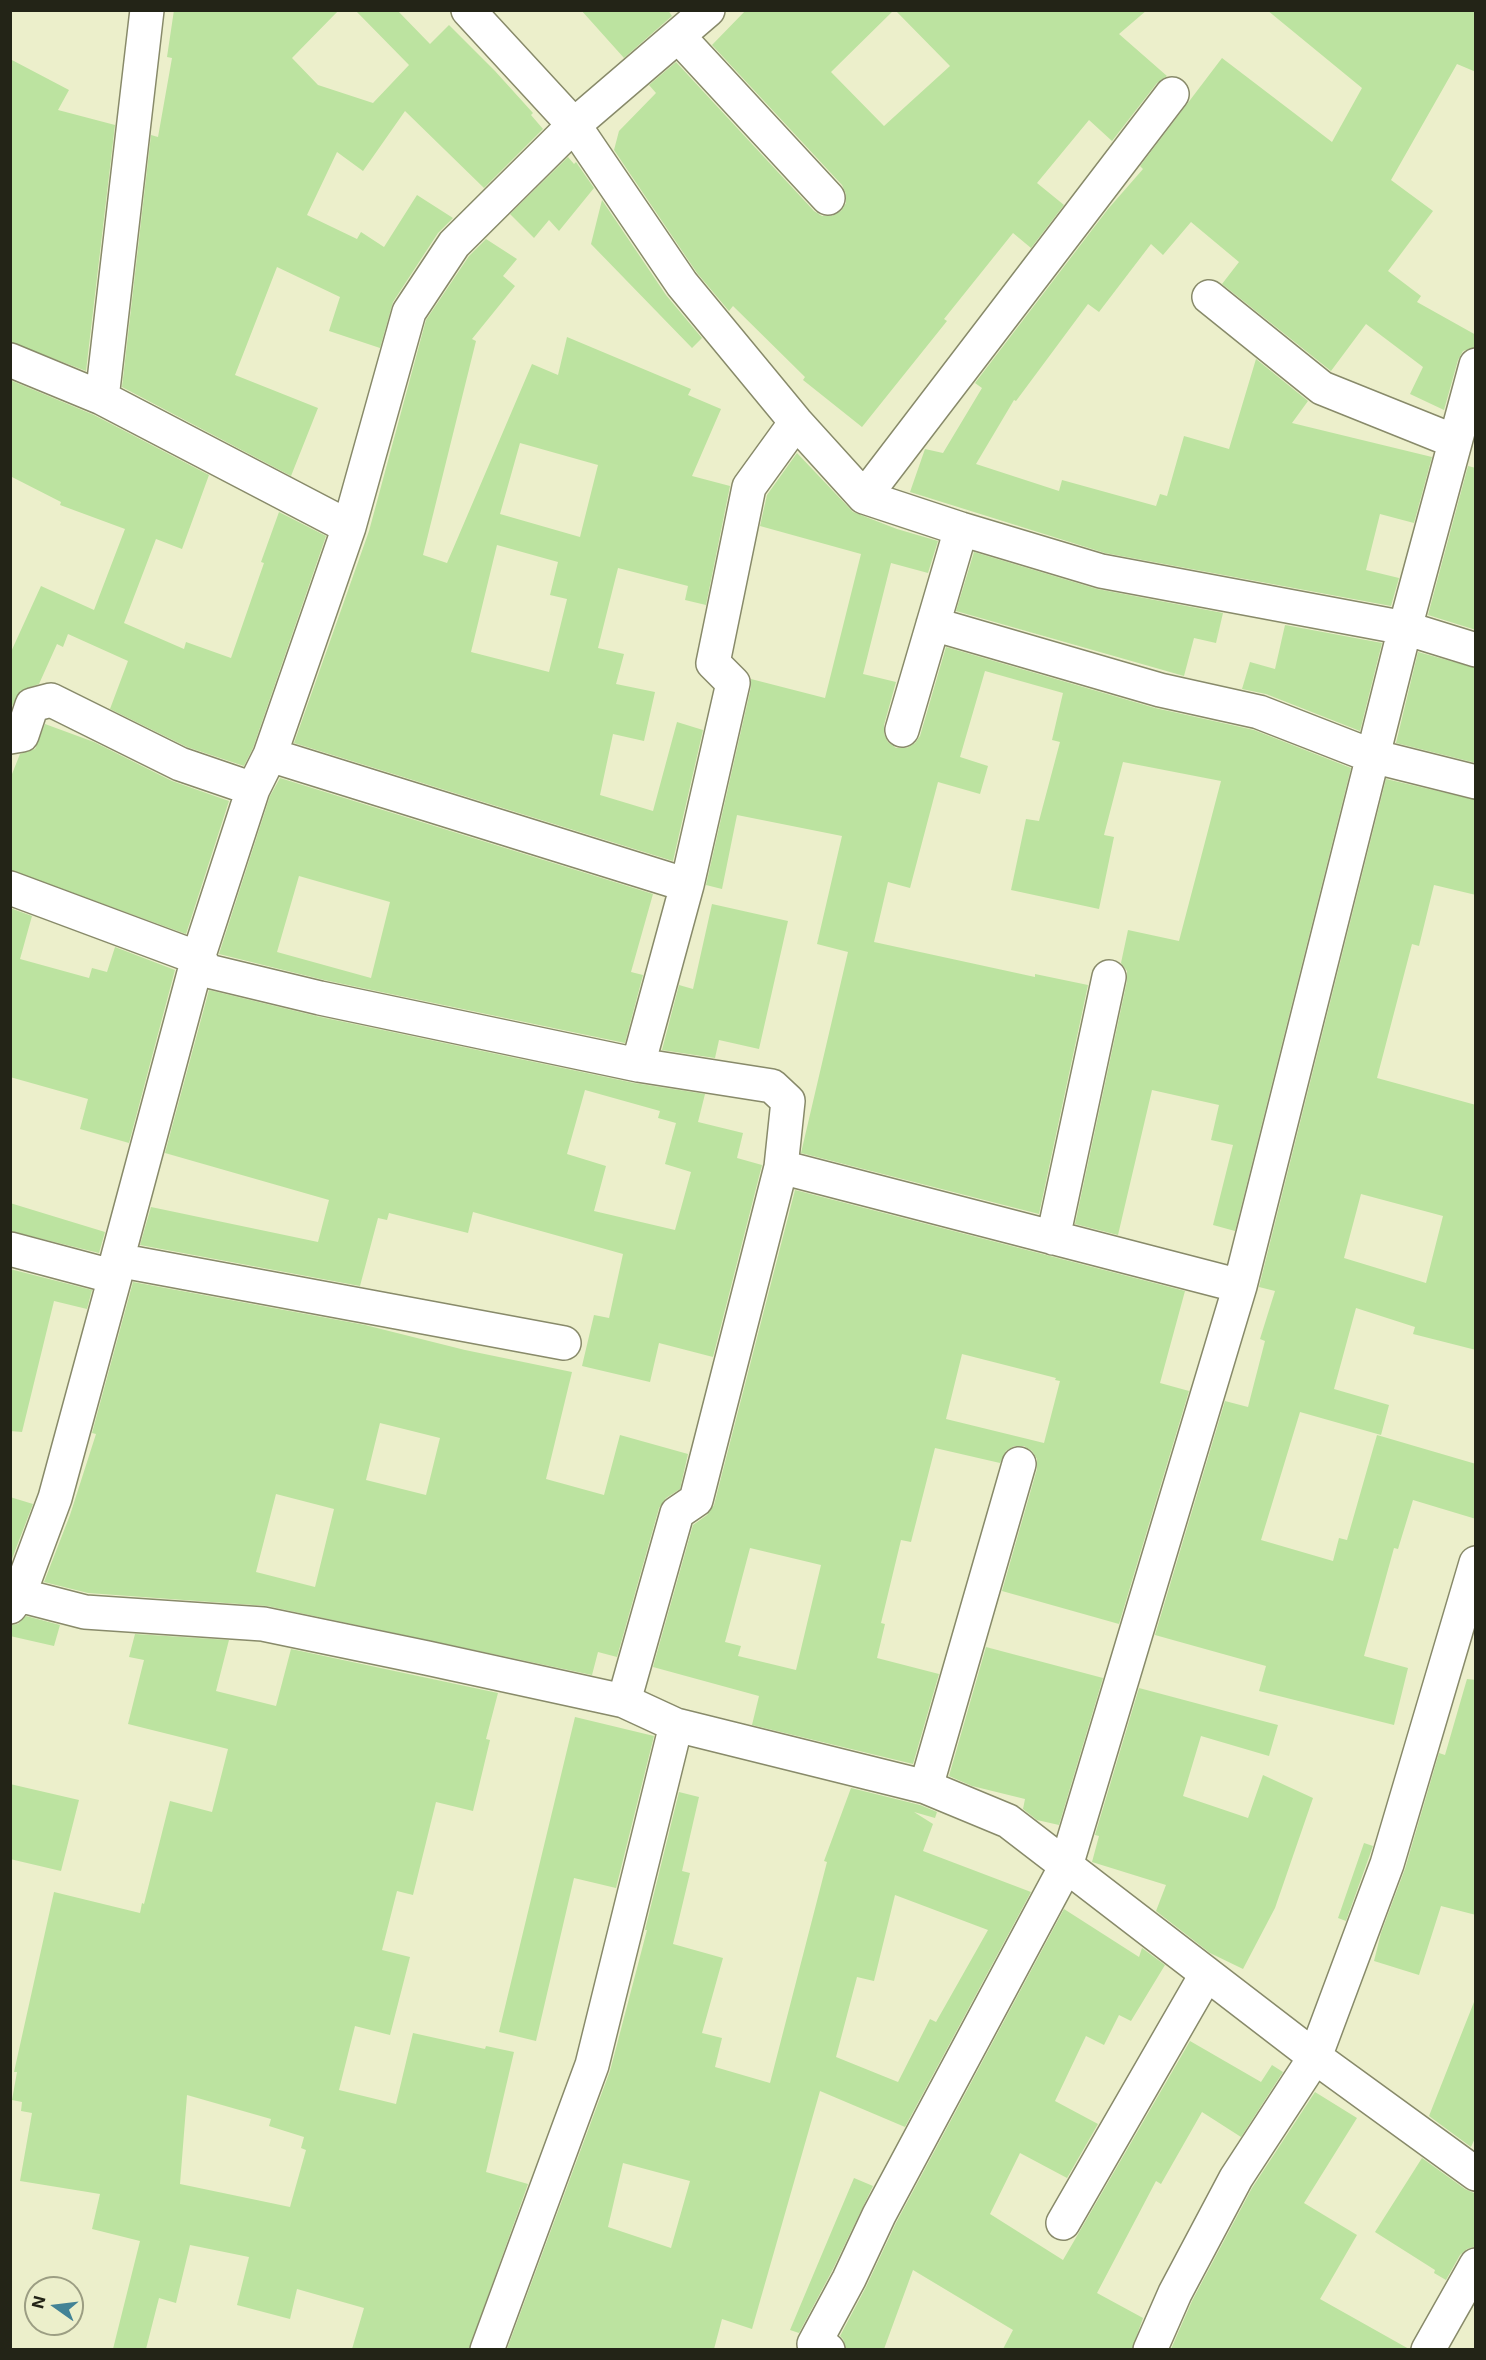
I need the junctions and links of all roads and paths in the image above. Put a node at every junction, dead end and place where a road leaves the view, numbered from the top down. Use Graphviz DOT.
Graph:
graph roads {
  1 [pos="147,10"];
  2 [pos="468,10"];
  3 [pos="708,10"];
  4 [pos="678,36"];
  5 [pos="1172,94"];
  6 [pos="574,125"];
  7 [pos="828,198"];
  8 [pos="1209,297"];
  9 [pos="10,360"];
  10 [pos="1476,365"];
  11 [pos="102,398"];
  12 [pos="796,422"];
  13 [pos="1454,441"];
  14 [pos="864,497"];
  15 [pos="348,527"];
  16 [pos="961,529"];
  17 [pos="933,624"];
  18 [pos="1405,628"];
  19 [pos="1476,650"];
  20 [pos="902,730"];
  21 [pos="10,737"];
  22 [pos="270,755"];
  23 [pos="1372,756"];
  24 [pos="1476,782"];
  25 [pos="253,789"];
  26 [pos="687,885"];
  27 [pos="10,888"];
  28 [pos="198,958"];
  29 [pos="1109,977"];
  30 [pos="639,1065"];
  31 [pos="781,1167"];
  32 [pos="1053,1238"];
  33 [pos="10,1248"];
  34 [pos="116,1269"];
  35 [pos="1240,1286"];
  36 [pos="564,1343"];
  37 [pos="1019,1464"];
  38 [pos="1476,1563"];
  39 [pos="15,1601"];
  40 [pos="624,1701"];
  41 [pos="676,1725"];
  42 [pos="926,1787"];
  43 [pos="1066,1866"];
  44 [pos="1206,1975"];
  45 [pos="1315,2057"];
  46 [pos="1476,2174"];
  47 [pos="1063,2223"];
  48 [pos="1476,2265"];
  49 [pos="487,2349"];
  50 [pos="828,2349"];
  51 [pos="1150,2349"];
  52 [pos="1428,2349"];
  1 -- 11 [label="street"];
  2 -- 6 [label="street"];
  3 -- 4 [label="street"];
  4 -- 6 [label="street"];
  4 -- 7 [label="street"];
  5 -- 14 [label="street"];
  6 -- 12 [label="street"];
  6 -- 15 [label="street"];
  8 -- 13 [label="street"];
  9 -- 11 [label="street"];
  10 -- 13 [label="street"];
  11 -- 15 [label="street"];
  12 -- 14 [label="street"];
  12 -- 26 [label="street"];
  13 -- 18 [label="street"];
  14 -- 16 [label="street"];
  15 -- 22 [label="street"];
  16 -- 17 [label="street"];
  16 -- 18 [label="street"];
  17 -- 20 [label="street"];
  17 -- 23 [label="street"];
  18 -- 19 [label="street"];
  18 -- 23 [label="street"];
  21 -- 25 [label="street"];
  22 -- 25 [label="street"];
  22 -- 26 [label="street"];
  23 -- 24 [label="street"];
  23 -- 35 [label="street"];
  25 -- 28 [label="street"];
  26 -- 30 [label="street"];
  27 -- 28 [label="street"];
  28 -- 30 [label="street"];
  28 -- 34 [label="street"];
  29 -- 32 [label="street"];
  30 -- 31 [label="street"];
  31 -- 32 [label="street"];
  31 -- 40 [label="street"];
  32 -- 35 [label="street"];
  33 -- 34 [label="street"];
  34 -- 36 [label="street"];
  34 -- 39 [label="street"];
  35 -- 43 [label="street"];
  37 -- 42 [label="street"];
  38 -- 45 [label="street"];
  39 -- 40 [label="street"];
  40 -- 41 [label="street"];
  41 -- 42 [label="street"];
  41 -- 49 [label="street"];
  42 -- 43 [label="street"];
  43 -- 44 [label="street"];
  43 -- 50 [label="street"];
  44 -- 45 [label="street"];
  44 -- 47 [label="street"];
  45 -- 46 [label="street"];
  45 -- 51 [label="street"];
  48 -- 52 [label="street"];
}
